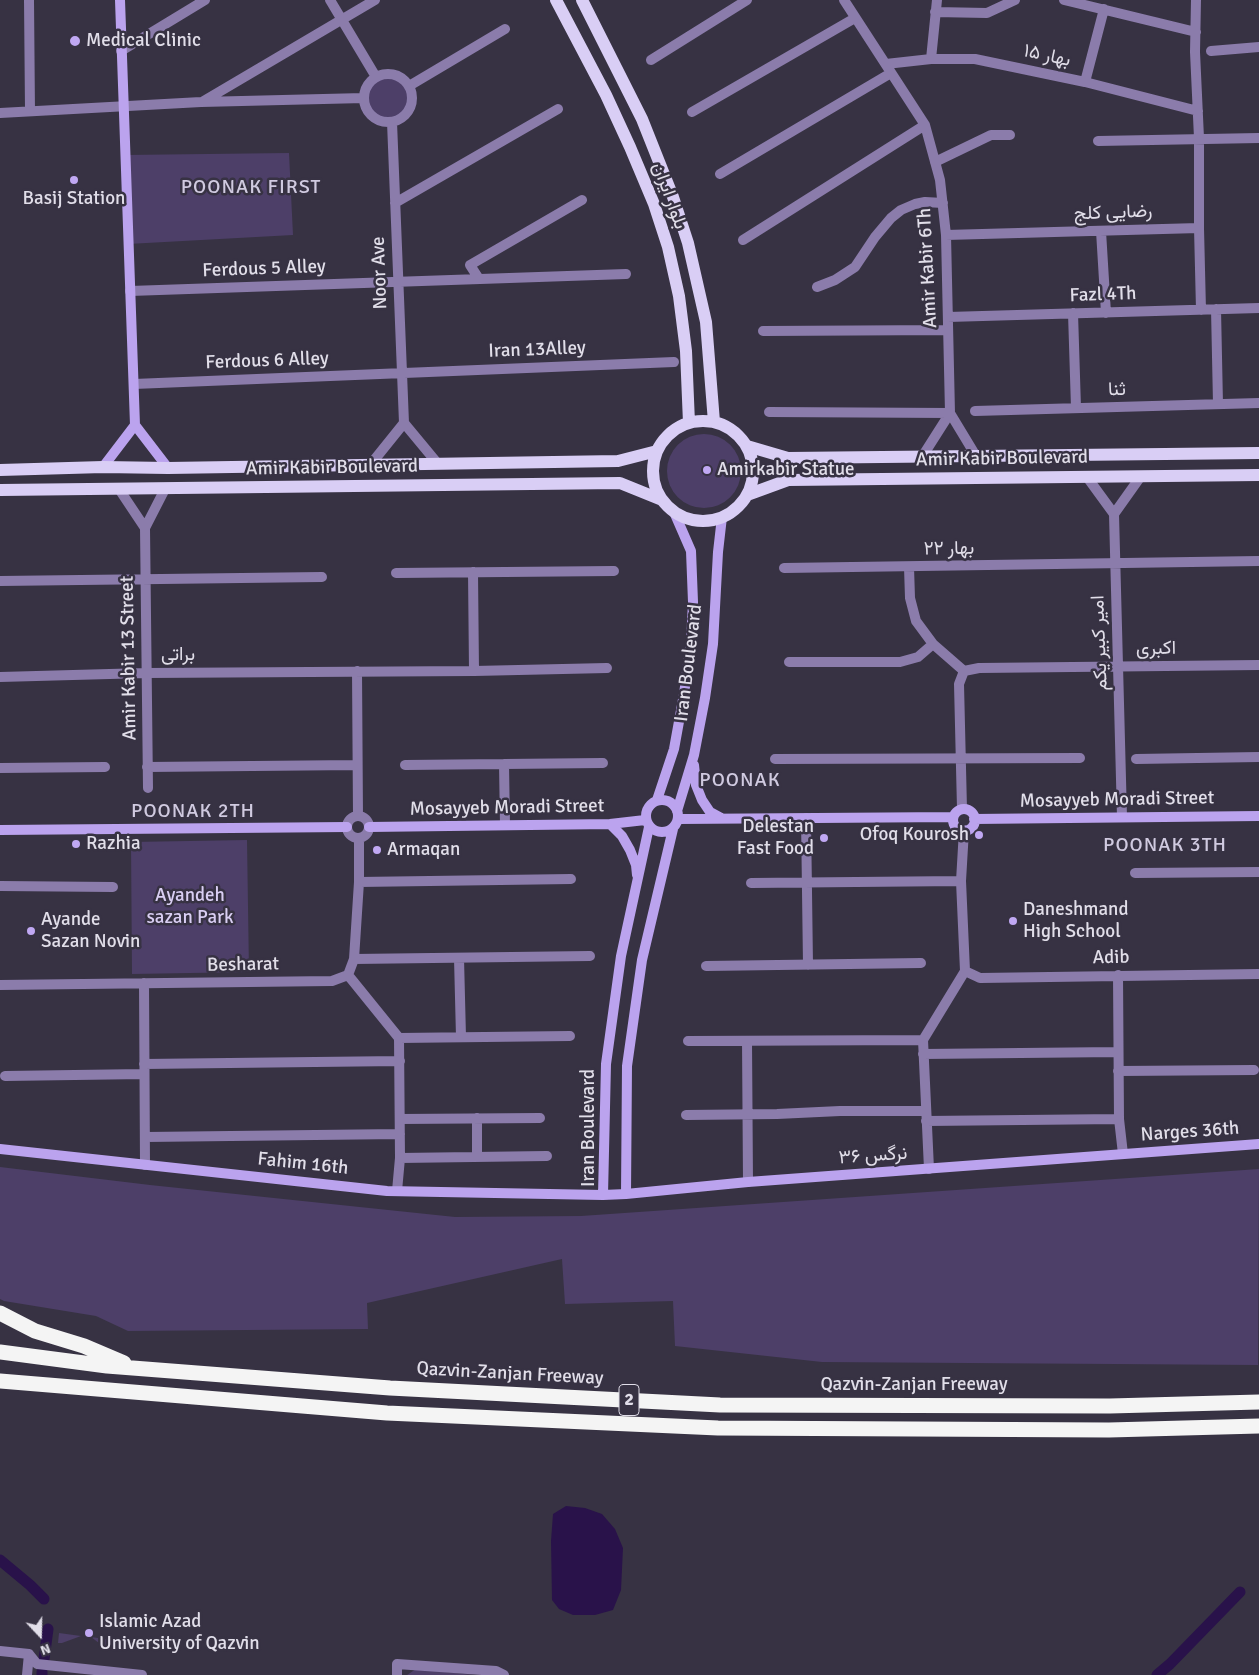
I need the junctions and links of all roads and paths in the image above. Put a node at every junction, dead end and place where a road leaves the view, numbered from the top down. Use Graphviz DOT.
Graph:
graph roads {
  1 [pos="29,0"];
  2 [pos="120,0"];
  3 [pos="205,0"];
  4 [pos="330,0"];
  5 [pos="375,0"];
  6 [pos="556,0"];
  7 [pos="582,0"];
  8 [pos="747,0"];
  9 [pos="844,0"];
  10 [pos="937,0"];
  11 [pos="1001,0"];
  12 [pos="1015,0"];
  13 [pos="1064,0"];
  14 [pos="1196,0"];
  15 [pos="1104,9"];
  16 [pos="935,12"];
  17 [pos="987,14"];
  18 [pos="856,18"];
  19 [pos="342,19"];
  20 [pos="505,29"];
  21 [pos="1196,32"];
  22 [pos="1259,47"];
  23 [pos="121,50"];
  24 [pos="1211,51"];
  25 [pos="931,59"];
  26 [pos="651,60"];
  27 [pos="888,69"];
  28 [pos="376,77"];
  29 [pos="1085,82"];
  30 [pos="409,86"];
  31 [pos="364,98"];
  32 [pos="201,102"];
  33 [pos="123,106"];
  34 [pos="558,110"];
  35 [pos="30,111"];
  36 [pos="1198,111"];
  37 [pos="692,112"];
  38 [pos="0,113"];
  39 [pos="392,122"];
  40 [pos="925,124"];
  41 [pos="1010,135"];
  42 [pos="1200,138"];
  43 [pos="1259,138"];
  44 [pos="1098,141"];
  45 [pos="935,162"];
  46 [pos="720,174"];
  47 [pos="582,200"];
  48 [pos="943,202"];
  49 [pos="395,203"];
  50 [pos="1199,228"];
  51 [pos="1101,231"];
  52 [pos="946,235"];
  53 [pos="743,240"];
  54 [pos="626,274"];
  55 [pos="479,279"];
  56 [pos="398,282"];
  57 [pos="817,287"];
  58 [pos="130,291"];
  59 [pos="1259,308"];
  60 [pos="1216,309"];
  61 [pos="1201,310"];
  62 [pos="1106,312"];
  63 [pos="1074,313"];
  64 [pos="948,317"];
  65 [pos="948,330"];
  66 [pos="763,331"];
  67 [pos="674,362"];
  68 [pos="402,374"];
  69 [pos="134,384"];
  70 [pos="1259,403"];
  71 [pos="1218,404"];
  72 [pos="1076,408"];
  73 [pos="975,411"];
  74 [pos="769,412"];
  75 [pos="950,413"];
  76 [pos="714,422"];
  77 [pos="404,423"];
  78 [pos="689,423"];
  79 [pos="136,425"];
  80 [pos="747,446"];
  81 [pos="657,451"];
  82 [pos="1259,453"];
  83 [pos="976,456"];
  84 [pos="922,457"];
  85 [pos="371,464"];
  86 [pos="438,464"];
  87 [pos="103,467"];
  88 [pos="168,468"];
  89 [pos="0,470"];
  90 [pos="1259,475"];
  91 [pos="1140,476"];
  92 [pos="1087,477"];
  93 [pos="165,489"];
  94 [pos="0,490"];
  95 [pos="119,490"];
  96 [pos="747,495"];
  97 [pos="662,500"];
  98 [pos="674,512"];
  99 [pos="1114,514"];
  100 [pos="722,517"];
  101 [pos="145,528"];
  102 [pos="1259,561"];
  103 [pos="1115,564"];
  104 [pos="909,566"];
  105 [pos="784,568"];
  106 [pos="614,571"];
  107 [pos="473,572"];
  108 [pos="396,573"];
  109 [pos="322,577"];
  110 [pos="145,579"];
  111 [pos="0,581"];
  112 [pos="933,644"];
  113 [pos="789,662"];
  114 [pos="1259,665"];
  115 [pos="1118,667"];
  116 [pos="607,668"];
  117 [pos="474,671"];
  118 [pos="964,671"];
  119 [pos="357,672"];
  120 [pos="146,673"];
  121 [pos="0,677"];
  122 [pos="694,754"];
  123 [pos="1259,757"];
  124 [pos="1080,758"];
  125 [pos="775,759"];
  126 [pos="1136,759"];
  127 [pos="961,760"];
  128 [pos="603,763"];
  129 [pos="504,764"];
  130 [pos="357,765"];
  131 [pos="405,765"];
  132 [pos="105,766"];
  133 [pos="147,767"];
  134 [pos="0,768"];
  135 [pos="148,788"];
  136 [pos="657,800"];
  137 [pos="962,809"];
  138 [pos="678,815"];
  139 [pos="358,816"];
  140 [pos="1259,816"];
  141 [pos="953,817"];
  142 [pos="1122,817"];
  143 [pos="806,818"];
  144 [pos="722,819"];
  145 [pos="974,819"];
  146 [pos="647,823"];
  147 [pos="610,824"];
  148 [pos="347,826"];
  149 [pos="505,826"];
  150 [pos="369,827"];
  151 [pos="672,829"];
  152 [pos="0,830"];
  153 [pos="964,830"];
  154 [pos="359,838"];
  155 [pos="1259,872"];
  156 [pos="1135,873"];
  157 [pos="571,879"];
  158 [pos="637,881"];
  159 [pos="961,881"];
  160 [pos="359,882"];
  161 [pos="807,882"];
  162 [pos="750,883"];
  163 [pos="0,886"];
  164 [pos="113,887"];
  165 [pos="590,956"];
  166 [pos="459,958"];
  167 [pos="354,959"];
  168 [pos="921,963"];
  169 [pos="808,965"];
  170 [pos="706,966"];
  171 [pos="965,971"];
  172 [pos="1259,974"];
  173 [pos="348,975"];
  174 [pos="1118,975"];
  175 [pos="144,984"];
  176 [pos="0,985"];
  177 [pos="570,1036"];
  178 [pos="461,1037"];
  179 [pos="399,1038"];
  180 [pos="923,1040"];
  181 [pos="688,1041"];
  182 [pos="747,1041"];
  183 [pos="1118,1052"];
  184 [pos="923,1054"];
  185 [pos="400,1061"];
  186 [pos="144,1069"];
  187 [pos="1254,1070"];
  188 [pos="1118,1072"];
  189 [pos="5,1076"];
  190 [pos="748,1114"];
  191 [pos="686,1115"];
  192 [pos="926,1116"];
  193 [pos="477,1118"];
  194 [pos="540,1118"];
  195 [pos="400,1119"];
  196 [pos="1119,1119"];
  197 [pos="400,1134"];
  198 [pos="146,1137"];
  199 [pos="1259,1144"];
  200 [pos="0,1149"];
  201 [pos="1123,1154"];
  202 [pos="547,1156"];
  203 [pos="478,1157"];
  204 [pos="400,1158"];
  205 [pos="145,1165"];
  206 [pos="929,1169"];
  207 [pos="748,1182"];
  208 [pos="397,1191"];
  209 [pos="626,1194"];
  210 [pos="603,1195"];
  211 [pos="0,1313"];
  212 [pos="0,1352"];
  213 [pos="137,1368"];
  214 [pos="0,1382"];
  215 [pos="1259,1402"];
  216 [pos="1259,1426"];
  217 [pos="0,1652"];
  218 [pos="29,1654"];
  219 [pos="27,1675"];
  220 [pos="142,1675"];
  221 [pos="397,1675"];
  222 [pos="504,1675"];
  1 -- 35 [label="street"];
  2 -- 23 [label="street"];
  3 -- 23 [label="street"];
  4 -- 19 [label="street"];
  5 -- 19 [label="street"];
  6 -- 78 [label="main road, بلوار ایران"];
  7 -- 76 [label="main road, بلوار ایران"];
  8 -- 26 [label="street"];
  9 -- 18 [label="street, Amir Kabir 6Th"];
  10 -- 16 [label="street"];
  11 -- 17 [label="street"];
  12 -- 17 [label="street"];
  13 -- 15 [label="street"];
  14 -- 21 [label="street"];
  15 -- 21 [label="street"];
  15 -- 29 [label="street"];
  16 -- 17 [label="street"];
  16 -- 25 [label="street"];
  18 -- 27 [label="street, Amir Kabir 6Th"];
  18 -- 37 [label="street"];
  19 -- 28 [label="street"];
  19 -- 32 [label="street"];
  20 -- 30 [label="street"];
  21 -- 36 [label="street"];
  22 -- 24 [label="street"];
  23 -- 33 [label="street"];
  25 -- 27 [label="street, بهار ۱۵"];
  25 -- 29 [label="street, بهار ۱۵"];
  27 -- 40 [label="street, Amir Kabir 6Th"];
  27 -- 46 [label="street"];
  28 -- 30 [label="street"];
  28 -- 31 [label="street"];
  29 -- 36 [label="street, بهار ۱۵"];
  30 -- 39 [label="street"];
  31 -- 32 [label="street"];
  31 -- 39 [label="street"];
  32 -- 33 [label="street"];
  33 -- 35 [label="street"];
  33 -- 58 [label="street"];
  34 -- 49 [label="street"];
  35 -- 38 [label="street"];
  36 -- 42 [label="street"];
  39 -- 49 [label="street, Noor Ave"];
  40 -- 45 [label="street, Amir Kabir 6Th"];
  40 -- 53 [label="street"];
  41 -- 45 [label="street"];
  42 -- 43 [label="street"];
  42 -- 44 [label="street"];
  42 -- 50 [label="street"];
  45 -- 48 [label="street, Amir Kabir 6Th"];
  47 -- 55 [label="street"];
  48 -- 52 [label="street, Amir Kabir 6Th"];
  48 -- 57 [label="street"];
  49 -- 56 [label="street, Noor Ave"];
  50 -- 51 [label="street, رضایی کلج"];
  50 -- 61 [label="street"];
  51 -- 52 [label="street, رضایی کلج"];
  51 -- 62 [label="street"];
  52 -- 64 [label="street, Amir Kabir 6Th"];
  54 -- 55 [label="street, Ferdous 5 Alley"];
  55 -- 56 [label="street, Ferdous 5 Alley"];
  56 -- 58 [label="street, Ferdous 5 Alley"];
  56 -- 68 [label="street, Noor Ave"];
  58 -- 69 [label="street"];
  59 -- 60 [label="street, Fazl 4Th"];
  60 -- 61 [label="street, Fazl 4Th"];
  60 -- 71 [label="street"];
  61 -- 62 [label="street, Fazl 4Th"];
  62 -- 63 [label="street, Fazl 4Th"];
  63 -- 64 [label="street, Fazl 4Th"];
  63 -- 72 [label="street"];
  64 -- 65 [label="street, Amir Kabir 6Th"];
  65 -- 66 [label="street"];
  65 -- 75 [label="street, Amir Kabir 6Th"];
  67 -- 68 [label="street, Iran 13Alley"];
  68 -- 69 [label="street, Ferdous 6 Alley"];
  68 -- 77 [label="street, Noor Ave"];
  69 -- 79 [label="street"];
  70 -- 71 [label="street, ثنا"];
  71 -- 72 [label="street, ثنا"];
  72 -- 73 [label="street, ثنا"];
  74 -- 75 [label="street"];
  75 -- 83 [label="street"];
  75 -- 84 [label="street"];
  76 -- 78 [label="main road"];
  76 -- 80 [label="main road"];
  77 -- 85 [label="street"];
  77 -- 86 [label="street"];
  78 -- 81 [label="main road"];
  79 -- 87 [label="street"];
  79 -- 88 [label="street"];
  80 -- 84 [label="main road, Amir Kabir Boulevard"];
  80 -- 96 [label="main road"];
  81 -- 86 [label="main road, Amir Kabir Boulevard"];
  81 -- 97 [label="main road"];
  82 -- 83 [label="main road, Amir Kabir Boulevard"];
  83 -- 84 [label="main road, Amir Kabir Boulevard"];
  85 -- 86 [label="main road, Amir Kabir Boulevard"];
  85 -- 88 [label="main road, Amir Kabir Boulevard"];
  87 -- 88 [label="main road, Amir Kabir Boulevard"];
  87 -- 89 [label="main road, Amir Kabir Boulevard"];
  90 -- 91 [label="main road, Amir Kabir Boulevard"];
  91 -- 92 [label="main road, Amir Kabir Boulevard"];
  91 -- 99 [label="street"];
  92 -- 96 [label="main road, Amir Kabir Boulevard"];
  92 -- 99 [label="street"];
  93 -- 95 [label="main road, Amir Kabir Boulevard"];
  93 -- 97 [label="main road, Amir Kabir Boulevard"];
  93 -- 101 [label="street"];
  94 -- 95 [label="main road, Amir Kabir Boulevard"];
  95 -- 101 [label="street"];
  96 -- 100 [label="main road"];
  97 -- 98 [label="main road"];
  98 -- 100 [label="main road"];
  98 -- 136 [label="street, Iran Boulevard"];
  99 -- 103 [label="street, امیر کبیر یکم"];
  100 -- 122 [label="street, Iran Boulevard"];
  101 -- 110 [label="street, Amir Kabir 13 Street"];
  102 -- 103 [label="street, بهار ۲۲"];
  103 -- 104 [label="street, بهار ۲۲"];
  103 -- 115 [label="street, امیر کبیر یکم"];
  104 -- 105 [label="street, بهار ۲۲"];
  104 -- 112 [label="street"];
  106 -- 107 [label="street"];
  107 -- 108 [label="street"];
  107 -- 117 [label="street"];
  109 -- 110 [label="street"];
  110 -- 111 [label="street"];
  110 -- 120 [label="street, Amir Kabir 13 Street"];
  112 -- 113 [label="street"];
  112 -- 118 [label="street"];
  114 -- 115 [label="street, اکبری"];
  115 -- 118 [label="street, اکبری"];
  115 -- 142 [label="street, امیر کبیر یکم"];
  116 -- 117 [label="street, براتی"];
  117 -- 119 [label="street, براتی"];
  118 -- 127 [label="street"];
  119 -- 120 [label="street, براتی"];
  119 -- 130 [label="street"];
  120 -- 121 [label="street, براتی"];
  120 -- 133 [label="street, Amir Kabir 13 Street"];
  122 -- 138 [label="street, Iran Boulevard"];
  122 -- 144 [label="street"];
  123 -- 126 [label="street"];
  124 -- 127 [label="street"];
  125 -- 127 [label="street"];
  127 -- 137 [label="street"];
  128 -- 129 [label="street"];
  129 -- 131 [label="street"];
  129 -- 149 [label="street"];
  130 -- 133 [label="street"];
  130 -- 139 [label="street"];
  132 -- 134 [label="street"];
  133 -- 135 [label="street, Amir Kabir 13 Street"];
  136 -- 138 [label="street"];
  136 -- 146 [label="street"];
  137 -- 141 [label="street"];
  137 -- 145 [label="street"];
  138 -- 144 [label="street"];
  138 -- 151 [label="street"];
  139 -- 148 [label="street"];
  139 -- 150 [label="street"];
  140 -- 142 [label="street, Mosayyeb Moradi Street"];
  141 -- 143 [label="street"];
  141 -- 153 [label="street"];
  142 -- 145 [label="street, Mosayyeb Moradi Street"];
  143 -- 144 [label="street"];
  143 -- 161 [label="street"];
  145 -- 153 [label="street"];
  146 -- 147 [label="street, Mosayyeb Moradi Street"];
  146 -- 151 [label="street"];
  146 -- 158 [label="street, Iran Boulevard"];
  147 -- 149 [label="street, Mosayyeb Moradi Street"];
  147 -- 158 [label="street"];
  148 -- 152 [label="street"];
  148 -- 154 [label="street"];
  149 -- 150 [label="street, Mosayyeb Moradi Street"];
  150 -- 154 [label="street"];
  151 -- 209 [label="street, Iran Boulevard"];
  153 -- 159 [label="street"];
  154 -- 160 [label="street"];
  155 -- 156 [label="street"];
  157 -- 160 [label="street"];
  158 -- 210 [label="street, Iran Boulevard"];
  159 -- 161 [label="street"];
  159 -- 171 [label="street"];
  160 -- 167 [label="street"];
  161 -- 162 [label="street"];
  161 -- 169 [label="street"];
  163 -- 164 [label="street"];
  165 -- 166 [label="street"];
  166 -- 167 [label="street"];
  166 -- 178 [label="street"];
  167 -- 173 [label="street"];
  168 -- 169 [label="street"];
  169 -- 170 [label="street"];
  171 -- 174 [label="street, Adib"];
  171 -- 180 [label="street"];
  172 -- 174 [label="street, Adib"];
  173 -- 175 [label="street, Besharat"];
  173 -- 179 [label="street"];
  174 -- 183 [label="street"];
  175 -- 176 [label="street, Besharat"];
  175 -- 186 [label="street"];
  177 -- 178 [label="street"];
  178 -- 179 [label="street"];
  179 -- 185 [label="street"];
  180 -- 182 [label="street"];
  180 -- 184 [label="street"];
  181 -- 182 [label="street"];
  182 -- 190 [label="street"];
  183 -- 184 [label="street"];
  183 -- 188 [label="street"];
  184 -- 192 [label="street"];
  185 -- 186 [label="street"];
  185 -- 195 [label="street"];
  186 -- 189 [label="street"];
  186 -- 198 [label="street"];
  187 -- 188 [label="street"];
  188 -- 196 [label="street"];
  190 -- 191 [label="street"];
  190 -- 192 [label="street"];
  190 -- 207 [label="street"];
  192 -- 196 [label="street"];
  192 -- 206 [label="street"];
  193 -- 194 [label="street"];
  193 -- 195 [label="street"];
  193 -- 203 [label="street"];
  195 -- 197 [label="street"];
  196 -- 201 [label="street"];
  197 -- 198 [label="street"];
  197 -- 204 [label="street"];
  198 -- 205 [label="street"];
  199 -- 201 [label="street, Narges 36th"];
  200 -- 205 [label="street, Fahim 16th"];
  201 -- 206 [label="street, نرگس ۳۶"];
  202 -- 203 [label="street"];
  203 -- 204 [label="street"];
  204 -- 208 [label="street"];
  205 -- 208 [label="street, Fahim 16th"];
  206 -- 207 [label="street, نرگس ۳۶"];
  207 -- 209 [label="street, نرگس ۳۶"];
  208 -- 210 [label="street, Fahim 16th"];
  209 -- 210 [label="street, Iran Boulevard"];
  211 -- 213 [label="highway"];
  212 -- 213 [label="highway, Qazvin-Zanjan Freeway / 2"];
  213 -- 215 [label="highway, Qazvin-Zanjan Freeway / 2"];
  214 -- 216 [label="highway, 2"];
  217 -- 218 [label="street"];
  218 -- 219 [label="street"];
  218 -- 220 [label="street"];
  221 -- 222 [label="street"];
}
